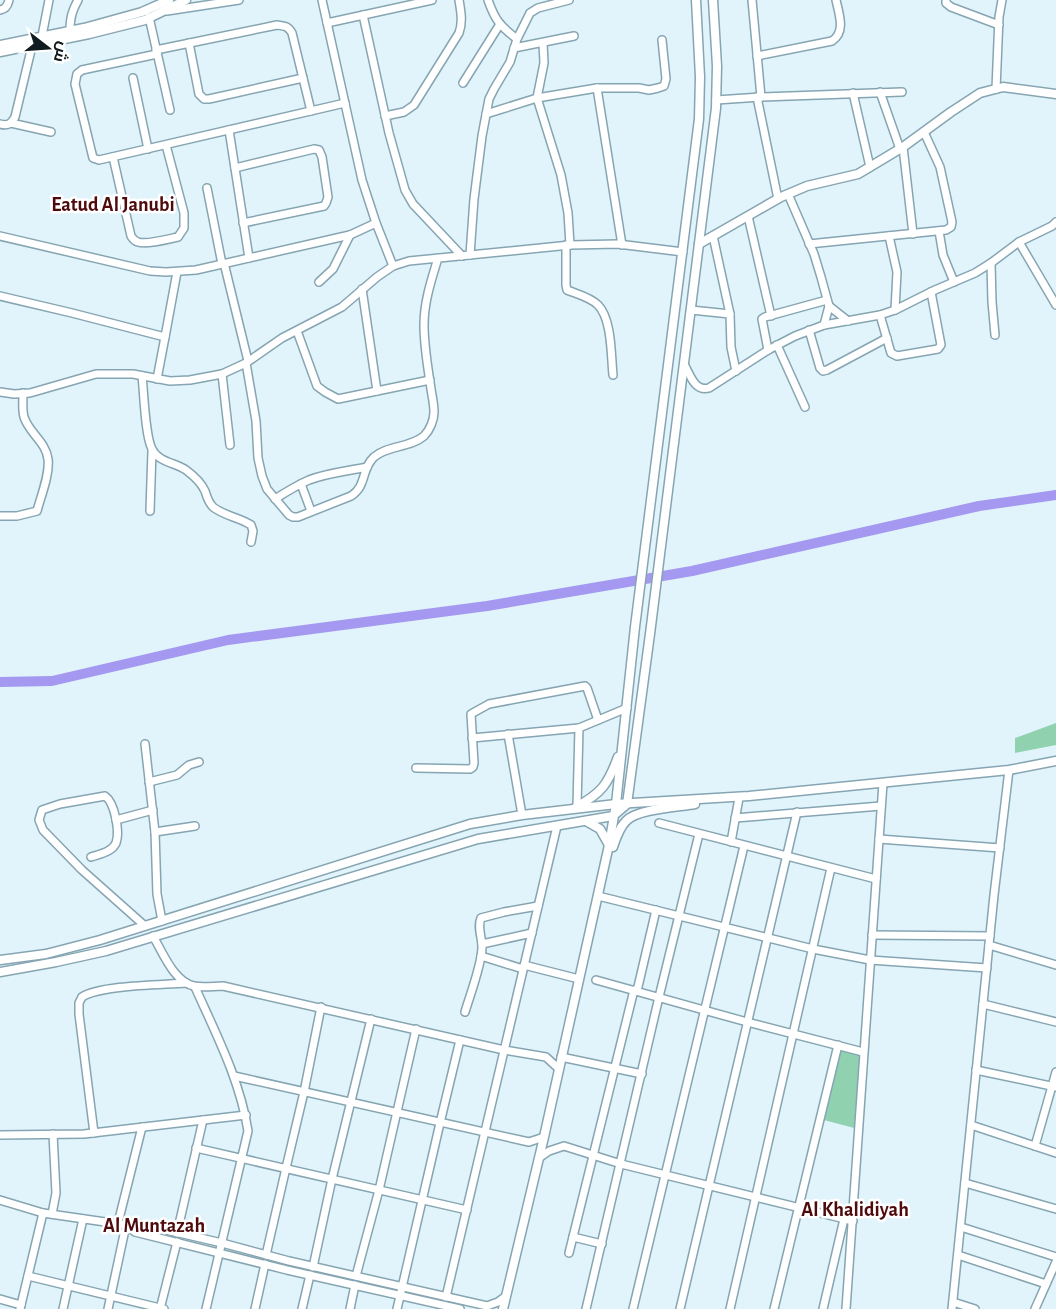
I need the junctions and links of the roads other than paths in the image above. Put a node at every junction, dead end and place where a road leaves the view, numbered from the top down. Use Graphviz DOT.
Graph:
graph roads {
  1 [pos="9,0"];
  2 [pos="49,0"];
  3 [pos="78,0"];
  4 [pos="169,0"];
  5 [pos="186,0"];
  6 [pos="239,0"];
  7 [pos="322,0"];
  8 [pos="432,0"];
  9 [pos="459,0"];
  10 [pos="489,0"];
  11 [pos="536,0"];
  12 [pos="568,0"];
  13 [pos="696,0"];
  14 [pos="713,0"];
  15 [pos="752,0"];
  16 [pos="836,0"];
  17 [pos="946,0"];
  18 [pos="1002,0"];
  19 [pos="538,8"];
  20 [pos="0,10"];
  21 [pos="161,12"];
  22 [pos="363,15"];
  23 [pos="150,18"];
  24 [pos="327,22"];
  25 [pos="500,24"];
  26 [pos="999,25"];
  27 [pos="70,31"];
  28 [pos="42,36"];
  29 [pos="574,36"];
  30 [pos="517,39"];
  31 [pos="662,40"];
  32 [pos="189,43"];
  33 [pos="543,43"];
  34 [pos="0,45"];
  35 [pos="32,46"];
  36 [pos="514,48"];
  37 [pos="0,52"];
  38 [pos="156,52"];
  39 [pos="757,56"];
  40 [pos="133,78"];
  41 [pos="303,78"];
  42 [pos="463,83"];
  43 [pos="597,88"];
  44 [pos="996,89"];
  45 [pos="880,92"];
  46 [pos="902,92"];
  47 [pos="853,93"];
  48 [pos="1056,94"];
  49 [pos="759,97"];
  50 [pos="537,98"];
  51 [pos="717,100"];
  52 [pos="345,103"];
  53 [pos="170,110"];
  54 [pos="311,111"];
  55 [pos="486,114"];
  56 [pos="385,116"];
  57 [pos="11,123"];
  58 [pos="0,124"];
  59 [pos="229,130"];
  60 [pos="51,132"];
  61 [pos="924,132"];
  62 [pos="166,145"];
  63 [pos="902,148"];
  64 [pos="148,149"];
  65 [pos="113,157"];
  66 [pos="870,167"];
  67 [pos="235,168"];
  68 [pos="207,188"];
  69 [pos="788,194"];
  70 [pos="778,199"];
  71 [pos="747,216"];
  72 [pos="1056,222"];
  73 [pos="243,223"];
  74 [pos="375,223"];
  75 [pos="939,231"];
  76 [pos="913,234"];
  77 [pos="350,235"];
  78 [pos="0,236"];
  79 [pos="713,236"];
  80 [pos="889,236"];
  81 [pos="1019,242"];
  82 [pos="699,244"];
  83 [pos="809,244"];
  84 [pos="568,245"];
  85 [pos="622,245"];
  86 [pos="683,252"];
  87 [pos="470,255"];
  88 [pos="462,256"];
  89 [pos="249,258"];
  90 [pos="438,258"];
  91 [pos="991,263"];
  92 [pos="223,264"];
  93 [pos="393,266"];
  94 [pos="177,272"];
  95 [pos="319,282"];
  96 [pos="954,282"];
  97 [pos="362,290"];
  98 [pos="931,292"];
  99 [pos="0,296"];
  100 [pos="828,303"];
  101 [pos="1056,304"];
  102 [pos="691,310"];
  103 [pos="896,310"];
  104 [pos="730,314"];
  105 [pos="771,315"];
  106 [pos="880,315"];
  107 [pos="848,321"];
  108 [pos="824,326"];
  109 [pos="809,330"];
  110 [pos="297,331"];
  111 [pos="995,335"];
  112 [pos="165,337"];
  113 [pos="887,338"];
  114 [pos="777,345"];
  115 [pos="768,350"];
  116 [pos="247,362"];
  117 [pos="684,364"];
  118 [pos="736,371"];
  119 [pos="222,374"];
  120 [pos="613,375"];
  121 [pos="142,376"];
  122 [pos="157,379"];
  123 [pos="430,380"];
  124 [pos="377,391"];
  125 [pos="0,392"];
  126 [pos="23,393"];
  127 [pos="804,407"];
  128 [pos="230,445"];
  129 [pos="152,451"];
  130 [pos="367,468"];
  131 [pos="301,484"];
  132 [pos="275,499"];
  133 [pos="150,511"];
  134 [pos="311,512"];
  135 [pos="0,516"];
  136 [pos="250,542"];
  137 [pos="627,708"];
  138 [pos="598,720"];
  139 [pos="579,728"];
  140 [pos="508,734"];
  141 [pos="472,738"];
  142 [pos="624,742"];
  143 [pos="145,744"];
  144 [pos="1056,761"];
  145 [pos="199,762"];
  146 [pos="416,768"];
  147 [pos="1009,770"];
  148 [pos="149,782"];
  149 [pos="883,783"];
  150 [pos="749,796"];
  151 [pos="739,798"];
  152 [pos="616,804"];
  153 [pos="627,804"];
  154 [pos="881,806"];
  155 [pos="575,808"];
  156 [pos="153,810"];
  157 [pos="796,812"];
  158 [pos="522,815"];
  159 [pos="613,816"];
  160 [pos="735,818"];
  161 [pos="116,820"];
  162 [pos="586,821"];
  163 [pos="659,823"];
  164 [pos="557,825"];
  165 [pos="195,826"];
  166 [pos="155,832"];
  167 [pos="699,834"];
  168 [pos="879,839"];
  169 [pos="731,842"];
  170 [pos="609,845"];
  171 [pos="744,846"];
  172 [pos="1000,848"];
  173 [pos="786,856"];
  174 [pos="91,857"];
  175 [pos="831,868"];
  176 [pos="876,879"];
  177 [pos="602,880"];
  178 [pos="598,896"];
  179 [pos="538,906"];
  180 [pos="657,910"];
  181 [pos="679,916"];
  182 [pos="162,921"];
  183 [pos="145,926"];
  184 [pos="724,928"];
  185 [pos="532,933"];
  186 [pos="872,935"];
  187 [pos="153,936"];
  188 [pos="990,936"];
  189 [pos="767,938"];
  190 [pos="482,944"];
  191 [pos="989,945"];
  192 [pos="813,949"];
  193 [pos="481,956"];
  194 [pos="0,960"];
  195 [pos="870,960"];
  196 [pos="1056,965"];
  197 [pos="524,967"];
  198 [pos="987,968"];
  199 [pos="0,972"];
  200 [pos="579,979"];
  201 [pos="596,980"];
  202 [pos="186,983"];
  203 [pos="195,987"];
  204 [pos="636,991"];
  205 [pos="659,997"];
  206 [pos="983,1004"];
  207 [pos="321,1008"];
  208 [pos="705,1010"];
  209 [pos="465,1012"];
  210 [pos="371,1019"];
  211 [pos="747,1022"];
  212 [pos="1056,1022"];
  213 [pos="416,1029"];
  214 [pos="793,1034"];
  215 [pos="460,1040"];
  216 [pos="838,1045"];
  217 [pos="504,1050"];
  218 [pos="863,1052"];
  219 [pos="561,1057"];
  220 [pos="615,1068"];
  221 [pos="559,1070"];
  222 [pos="976,1070"];
  223 [pos="1056,1072"];
  224 [pos="642,1074"];
  225 [pos="234,1076"];
  226 [pos="1054,1086"];
  227 [pos="304,1092"];
  228 [pos="352,1103"];
  229 [pos="396,1113"];
  230 [pos="246,1115"];
  231 [pos="203,1120"];
  232 [pos="440,1123"];
  233 [pos="971,1125"];
  234 [pos="142,1127"];
  235 [pos="94,1133"];
  236 [pos="485,1133"];
  237 [pos="53,1134"];
  238 [pos="0,1135"];
  239 [pos="544,1137"];
  240 [pos="1035,1146"];
  241 [pos="196,1148"];
  242 [pos="1056,1153"];
  243 [pos="593,1155"];
  244 [pos="242,1158"];
  245 [pos="539,1158"];
  246 [pos="621,1164"];
  247 [pos="285,1168"];
  248 [pos="665,1175"];
  249 [pos="332,1179"];
  250 [pos="965,1183"];
  251 [pos="709,1185"];
  252 [pos="379,1190"];
  253 [pos="756,1197"];
  254 [pos="0,1200"];
  255 [pos="422,1200"];
  256 [pos="798,1208"];
  257 [pos="1056,1209"];
  258 [pos="467,1210"];
  259 [pos="47,1214"];
  260 [pos="83,1219"];
  261 [pos="844,1219"];
  262 [pos="853,1221"];
  263 [pos="122,1224"];
  264 [pos="961,1227"];
  265 [pos="177,1233"];
  266 [pos="573,1237"];
  267 [pos="177,1242"];
  268 [pos="222,1243"];
  269 [pos="602,1244"];
  270 [pos="219,1253"];
  271 [pos="569,1253"];
  272 [pos="266,1255"];
  273 [pos="958,1255"];
  274 [pos="1056,1257"];
  275 [pos="1056,1262"];
  276 [pos="265,1264"];
  277 [pos="313,1267"];
  278 [pos="310,1275"];
  279 [pos="28,1276"];
  280 [pos="357,1276"];
  281 [pos="1046,1284"];
  282 [pos="69,1285"];
  283 [pos="355,1285"];
  284 [pos="402,1287"];
  285 [pos="111,1295"];
  286 [pos="400,1295"];
  287 [pos="506,1296"];
  288 [pos="446,1297"];
  289 [pos="0,1299"];
  290 [pos="953,1305"];
  291 [pos="21,1307"];
  292 [pos="446,1307"];
  293 [pos="63,1309"];
  294 [pos="108,1309"];
  295 [pos="162,1309"];
  296 [pos="206,1309"];
  297 [pos="255,1309"];
  298 [pos="302,1309"];
  299 [pos="350,1309"];
  300 [pos="397,1309"];
  301 [pos="460,1309"];
  302 [pos="503,1309"];
  303 [pos="586,1309"];
  304 [pos="633,1309"];
  305 [pos="680,1309"];
  306 [pos="730,1309"];
  307 [pos="774,1309"];
  308 [pos="823,1309"];
  309 [pos="846,1309"];
  310 [pos="975,1309"];
  311 [pos="1035,1309"];
  1 -- 20 [label="street"];
  2 -- 28 [label="street"];
  3 -- 27 [label="street"];
  4 -- 27 [label="street"];
  5 -- 21 [label="street"];
  6 -- 21 [label="street"];
  7 -- 24 [label="street"];
  8 -- 22 [label="street"];
  9 -- 56 [label="street"];
  10 -- 25 [label="street"];
  11 -- 19 [label="street"];
  12 -- 19 [label="street"];
  13 -- 86 [label="street"];
  14 -- 51 [label="street"];
  15 -- 39 [label="street"];
  16 -- 39 [label="street"];
  17 -- 26 [label="street"];
  18 -- 26 [label="street"];
  19 -- 30 [label="street"];
  21 -- 23 [label="street"];
  22 -- 24 [label="street"];
  22 -- 56 [label="street"];
  23 -- 35 [label="street"];
  23 -- 38 [label="street"];
  24 -- 52 [label="street"];
  25 -- 30 [label="street"];
  25 -- 42 [label="street"];
  26 -- 44 [label="street"];
  27 -- 28 [label="street"];
  28 -- 34 [label="street"];
  29 -- 33 [label="street"];
  30 -- 36 [label="street"];
  31 -- 43 [label="street"];
  32 -- 38 [label="street"];
  32 -- 41 [label="street"];
  32 -- 41 [label="street"];
  33 -- 36 [label="street"];
  33 -- 50 [label="street"];
  35 -- 37 [label="street"];
  35 -- 57 [label="street"];
  36 -- 55 [label="street"];
  38 -- 53 [label="street"];
  38 -- 65 [label="street"];
  39 -- 49 [label="street"];
  40 -- 64 [label="street"];
  41 -- 54 [label="street"];
  43 -- 50 [label="street"];
  43 -- 85 [label="street"];
  44 -- 48 [label="street"];
  44 -- 61 [label="street"];
  45 -- 46 [label="street"];
  45 -- 47 [label="street"];
  45 -- 63 [label="street"];
  47 -- 49 [label="street"];
  47 -- 66 [label="street"];
  49 -- 51 [label="street"];
  49 -- 70 [label="street"];
  50 -- 55 [label="street"];
  50 -- 84 [label="street"];
  51 -- 82 [label="street"];
  52 -- 54 [label="street"];
  52 -- 74 [label="street"];
  54 -- 59 [label="street"];
  55 -- 87 [label="street"];
  56 -- 88 [label="street"];
  57 -- 58 [label="street"];
  57 -- 60 [label="street"];
  59 -- 62 [label="street"];
  59 -- 67 [label="street"];
  61 -- 63 [label="street"];
  61 -- 75 [label="street"];
  62 -- 64 [label="street"];
  62 -- 65 [label="street"];
  63 -- 66 [label="street"];
  63 -- 76 [label="street"];
  64 -- 65 [label="street"];
  66 -- 69 [label="street"];
  67 -- 73 [label="street"];
  67 -- 73 [label="street"];
  68 -- 92 [label="street"];
  69 -- 70 [label="street"];
  69 -- 83 [label="street"];
  70 -- 71 [label="street"];
  71 -- 79 [label="street"];
  71 -- 105 [label="street"];
  72 -- 81 [label="street"];
  73 -- 89 [label="street"];
  74 -- 77 [label="street"];
  74 -- 93 [label="street"];
  75 -- 76 [label="street"];
  75 -- 96 [label="street"];
  76 -- 80 [label="street"];
  77 -- 89 [label="street"];
  77 -- 95 [label="street"];
  78 -- 94 [label="street"];
  79 -- 82 [label="street"];
  79 -- 104 [label="street"];
  80 -- 83 [label="street"];
  80 -- 103 [label="street"];
  81 -- 91 [label="street"];
  81 -- 101 [label="street"];
  82 -- 102 [label="street"];
  83 -- 100 [label="street"];
  84 -- 85 [label="street"];
  84 -- 87 [label="street"];
  84 -- 120 [label="street"];
  85 -- 86 [label="street"];
  86 -- 137 [label="street"];
  87 -- 88 [label="street"];
  88 -- 90 [label="street"];
  89 -- 92 [label="street"];
  90 -- 93 [label="street"];
  90 -- 123 [label="street"];
  91 -- 96 [label="street"];
  91 -- 111 [label="street"];
  92 -- 94 [label="street"];
  92 -- 116 [label="street"];
  93 -- 97 [label="street"];
  94 -- 112 [label="street"];
  96 -- 98 [label="street"];
  97 -- 110 [label="street"];
  97 -- 124 [label="street"];
  98 -- 103 [label="street"];
  98 -- 113 [label="street"];
  99 -- 112 [label="street"];
  100 -- 105 [label="street"];
  100 -- 107 [label="street"];
  100 -- 108 [label="street"];
  102 -- 104 [label="street"];
  102 -- 117 [label="street"];
  103 -- 106 [label="street"];
  104 -- 118 [label="street"];
  105 -- 115 [label="street"];
  106 -- 107 [label="street"];
  106 -- 113 [label="street"];
  107 -- 108 [label="street"];
  108 -- 109 [label="street"];
  109 -- 113 [label="street"];
  109 -- 114 [label="street"];
  110 -- 116 [label="street"];
  110 -- 124 [label="street"];
  112 -- 122 [label="street"];
  114 -- 115 [label="street"];
  114 -- 127 [label="street"];
  115 -- 118 [label="street"];
  116 -- 119 [label="street"];
  116 -- 132 [label="street"];
  117 -- 118 [label="street"];
  117 -- 153 [label="street"];
  119 -- 122 [label="street"];
  119 -- 128 [label="street"];
  121 -- 122 [label="street"];
  121 -- 126 [label="street"];
  121 -- 129 [label="street"];
  123 -- 124 [label="street"];
  123 -- 130 [label="street"];
  125 -- 126 [label="street"];
  126 -- 135 [label="street"];
  129 -- 133 [label="street"];
  129 -- 136 [label="street"];
  130 -- 131 [label="street"];
  130 -- 134 [label="street"];
  131 -- 132 [label="street"];
  131 -- 134 [label="street"];
  132 -- 134 [label="street"];
  137 -- 138 [label="street"];
  137 -- 142 [label="street"];
  138 -- 139 [label="street"];
  138 -- 141 [label="street"];
  139 -- 140 [label="street"];
  139 -- 155 [label="street"];
  140 -- 141 [label="street"];
  140 -- 158 [label="street"];
  141 -- 146 [label="street"];
  142 -- 152 [label="street"];
  142 -- 155 [label="street"];
  143 -- 148 [label="street"];
  144 -- 147 [label="street"];
  145 -- 148 [label="street"];
  147 -- 149 [label="street"];
  147 -- 172 [label="street"];
  148 -- 156 [label="street"];
  149 -- 150 [label="street"];
  149 -- 154 [label="street"];
  150 -- 151 [label="street"];
  150 -- 153 [label="street"];
  151 -- 160 [label="street"];
  151 -- 177 [label="street"];
  152 -- 153 [label="street"];
  152 -- 155 [label="street"];
  152 -- 159 [label="street"];
  153 -- 159 [label="street"];
  154 -- 157 [label="street"];
  154 -- 168 [label="street"];
  155 -- 158 [label="street"];
  156 -- 161 [label="street"];
  156 -- 166 [label="street"];
  157 -- 160 [label="street"];
  157 -- 173 [label="street"];
  158 -- 182 [label="street"];
  159 -- 162 [label="street"];
  159 -- 170 [label="street"];
  160 -- 169 [label="street"];
  161 -- 174 [label="street"];
  161 -- 183 [label="street"];
  162 -- 164 [label="street"];
  162 -- 170 [label="street"];
  163 -- 167 [label="street"];
  164 -- 179 [label="street"];
  164 -- 187 [label="street"];
  165 -- 166 [label="street"];
  166 -- 182 [label="street"];
  167 -- 169 [label="street"];
  167 -- 181 [label="street"];
  168 -- 172 [label="street"];
  168 -- 176 [label="street"];
  169 -- 171 [label="street"];
  170 -- 177 [label="street"];
  171 -- 173 [label="street"];
  171 -- 184 [label="street"];
  172 -- 188 [label="street"];
  173 -- 175 [label="street"];
  173 -- 189 [label="street"];
  175 -- 176 [label="street"];
  175 -- 192 [label="street"];
  176 -- 186 [label="street"];
  177 -- 178 [label="street"];
  178 -- 180 [label="street"];
  178 -- 200 [label="street"];
  179 -- 185 [label="street"];
  179 -- 190 [label="street"];
  180 -- 181 [label="street"];
  180 -- 204 [label="street"];
  181 -- 184 [label="street"];
  181 -- 205 [label="street"];
  182 -- 183 [label="street"];
  183 -- 194 [label="street"];
  184 -- 189 [label="street"];
  184 -- 208 [label="street"];
  185 -- 190 [label="street"];
  185 -- 197 [label="street"];
  186 -- 188 [label="street"];
  186 -- 195 [label="street"];
  187 -- 199 [label="street"];
  187 -- 202 [label="street"];
  188 -- 191 [label="street"];
  189 -- 192 [label="street"];
  189 -- 211 [label="street"];
  190 -- 193 [label="street"];
  191 -- 196 [label="street"];
  191 -- 198 [label="street"];
  192 -- 195 [label="street"];
  192 -- 214 [label="street"];
  193 -- 197 [label="street"];
  193 -- 209 [label="street"];
  195 -- 198 [label="street"];
  195 -- 218 [label="street"];
  197 -- 200 [label="street"];
  197 -- 217 [label="street"];
  198 -- 206 [label="street"];
  200 -- 219 [label="street"];
  201 -- 204 [label="street"];
  202 -- 203 [label="street"];
  202 -- 235 [label="street"];
  203 -- 207 [label="street"];
  203 -- 225 [label="street"];
  204 -- 205 [label="street"];
  204 -- 220 [label="street"];
  205 -- 208 [label="street"];
  205 -- 224 [label="street"];
  206 -- 212 [label="street"];
  206 -- 222 [label="street"];
  207 -- 210 [label="street"];
  207 -- 227 [label="street"];
  208 -- 211 [label="street"];
  208 -- 248 [label="street"];
  210 -- 213 [label="street"];
  210 -- 228 [label="street"];
  211 -- 214 [label="street"];
  211 -- 251 [label="street"];
  213 -- 215 [label="street"];
  213 -- 229 [label="street"];
  214 -- 216 [label="street"];
  214 -- 253 [label="street"];
  215 -- 217 [label="street"];
  215 -- 232 [label="street"];
  216 -- 218 [label="street"];
  216 -- 256 [label="street"];
  217 -- 221 [label="street"];
  217 -- 236 [label="street"];
  218 -- 262 [label="street"];
  219 -- 220 [label="street"];
  219 -- 221 [label="street"];
  220 -- 224 [label="street"];
  220 -- 243 [label="street"];
  221 -- 239 [label="street"];
  222 -- 226 [label="street"];
  222 -- 233 [label="street"];
  223 -- 226 [label="street"];
  224 -- 246 [label="street"];
  225 -- 227 [label="street"];
  225 -- 230 [label="street"];
  226 -- 240 [label="street"];
  227 -- 228 [label="street"];
  227 -- 247 [label="street"];
  228 -- 229 [label="street"];
  228 -- 249 [label="street"];
  229 -- 232 [label="street"];
  229 -- 252 [label="street"];
  230 -- 231 [label="street"];
  230 -- 244 [label="street"];
  231 -- 234 [label="street"];
  231 -- 241 [label="street"];
  232 -- 236 [label="street"];
  232 -- 255 [label="street"];
  233 -- 240 [label="street"];
  233 -- 250 [label="street"];
  234 -- 235 [label="street"];
  234 -- 263 [label="street"];
  235 -- 237 [label="street"];
  236 -- 239 [label="street"];
  236 -- 258 [label="street"];
  237 -- 238 [label="street"];
  237 -- 259 [label="street"];
  239 -- 245 [label="street"];
  240 -- 242 [label="street"];
  241 -- 244 [label="street"];
  241 -- 265 [label="street"];
  243 -- 245 [label="street"];
  243 -- 246 [label="street"];
  243 -- 266 [label="street"];
  244 -- 247 [label="street"];
  244 -- 268 [label="street"];
  245 -- 287 [label="street"];
  246 -- 248 [label="street"];
  246 -- 269 [label="street"];
  247 -- 249 [label="street"];
  247 -- 272 [label="street"];
  248 -- 251 [label="street"];
  248 -- 304 [label="street"];
  249 -- 252 [label="street"];
  249 -- 277 [label="street"];
  250 -- 257 [label="street"];
  250 -- 264 [label="street"];
  251 -- 253 [label="street"];
  251 -- 305 [label="street"];
  252 -- 255 [label="street"];
  252 -- 280 [label="street"];
  253 -- 256 [label="street"];
  253 -- 306 [label="street"];
  254 -- 259 [label="street"];
  255 -- 258 [label="street"];
  255 -- 284 [label="street"];
  256 -- 261 [label="street"];
  256 -- 307 [label="street"];
  258 -- 288 [label="street"];
  259 -- 260 [label="street"];
  259 -- 279 [label="street"];
  260 -- 263 [label="street"];
  260 -- 282 [label="street"];
  261 -- 262 [label="street"];
  261 -- 308 [label="street"];
  262 -- 309 [label="street"];
  263 -- 265 [label="street"];
  263 -- 267 [label="street"];
  263 -- 285 [label="street"];
  264 -- 273 [label="street"];
  264 -- 274 [label="street"];
  265 -- 268 [label="street"];
  266 -- 269 [label="street"];
  266 -- 271 [label="street"];
  267 -- 270 [label="street"];
  267 -- 295 [label="street"];
  268 -- 270 [label="street"];
  268 -- 272 [label="street"];
  269 -- 303 [label="street"];
  270 -- 276 [label="street"];
  270 -- 296 [label="street"];
  272 -- 277 [label="street"];
  273 -- 281 [label="street"];
  273 -- 290 [label="street"];
  275 -- 281 [label="street"];
  276 -- 278 [label="street"];
  276 -- 297 [label="street"];
  277 -- 280 [label="street"];
  278 -- 283 [label="street"];
  278 -- 298 [label="street"];
  279 -- 282 [label="street"];
  279 -- 291 [label="street"];
  280 -- 284 [label="street"];
  281 -- 311 [label="street"];
  282 -- 285 [label="street"];
  282 -- 293 [label="street"];
  283 -- 286 [label="street"];
  283 -- 299 [label="street"];
  284 -- 286 [label="street"];
  284 -- 288 [label="street"];
  285 -- 294 [label="street"];
  285 -- 295 [label="street"];
  286 -- 292 [label="street"];
  286 -- 300 [label="street"];
  287 -- 288 [label="street"];
  287 -- 302 [label="street"];
  289 -- 291 [label="street"];
  290 -- 310 [label="street"];
  292 -- 301 [label="street"];
}
